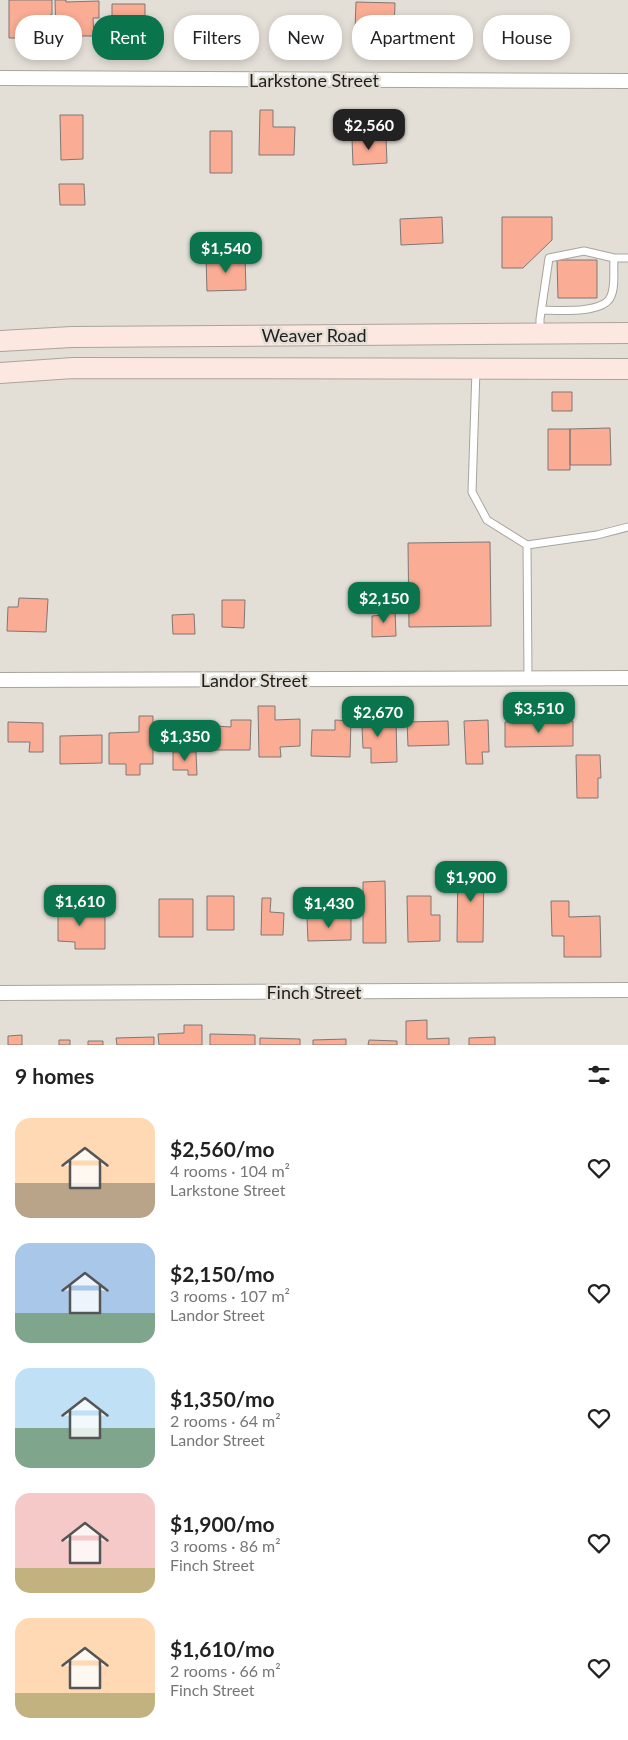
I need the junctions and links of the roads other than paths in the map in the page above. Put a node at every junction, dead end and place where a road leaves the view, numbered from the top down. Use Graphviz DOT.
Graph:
graph roads {
  1 [pos="0,78"];
  2 [pos="628,81"];
  3 [pos="614,258"];
  4 [pos="628,258"];
  5 [pos="541,310"];
  6 [pos="628,333"];
  7 [pos="540,334"];
  8 [pos="152,336"];
  9 [pos="0,342"];
  10 [pos="150,368"];
  11 [pos="476,369"];
  12 [pos="628,369"];
  13 [pos="0,373"];
  14 [pos="628,527"];
  15 [pos="528,545"];
  16 [pos="628,678"];
  17 [pos="528,679"];
  18 [pos="0,680"];
  19 [pos="628,990"];
  20 [pos="0,993"];
  1 -- 2 [label="street, Larkstone Street"];
  3 -- 4 [label="lane"];
  3 -- 5 [label="lane"];
  3 -- 5 [label="lane"];
  5 -- 7 [label="lane"];
  6 -- 7 [label="main road, Weaver Road"];
  7 -- 8 [label="main road, Weaver Road"];
  8 -- 9 [label="main road, Weaver Road"];
  8 -- 10 [label="main road"];
  10 -- 11 [label="main road, Weaver Road"];
  10 -- 13 [label="main road, Weaver Road"];
  11 -- 12 [label="main road, Weaver Road"];
  11 -- 15 [label="lane"];
  14 -- 15 [label="lane"];
  15 -- 17 [label="lane"];
  16 -- 17 [label="street, Landor Street"];
  17 -- 18 [label="street, Landor Street"];
  19 -- 20 [label="street, Finch Street"];
}
